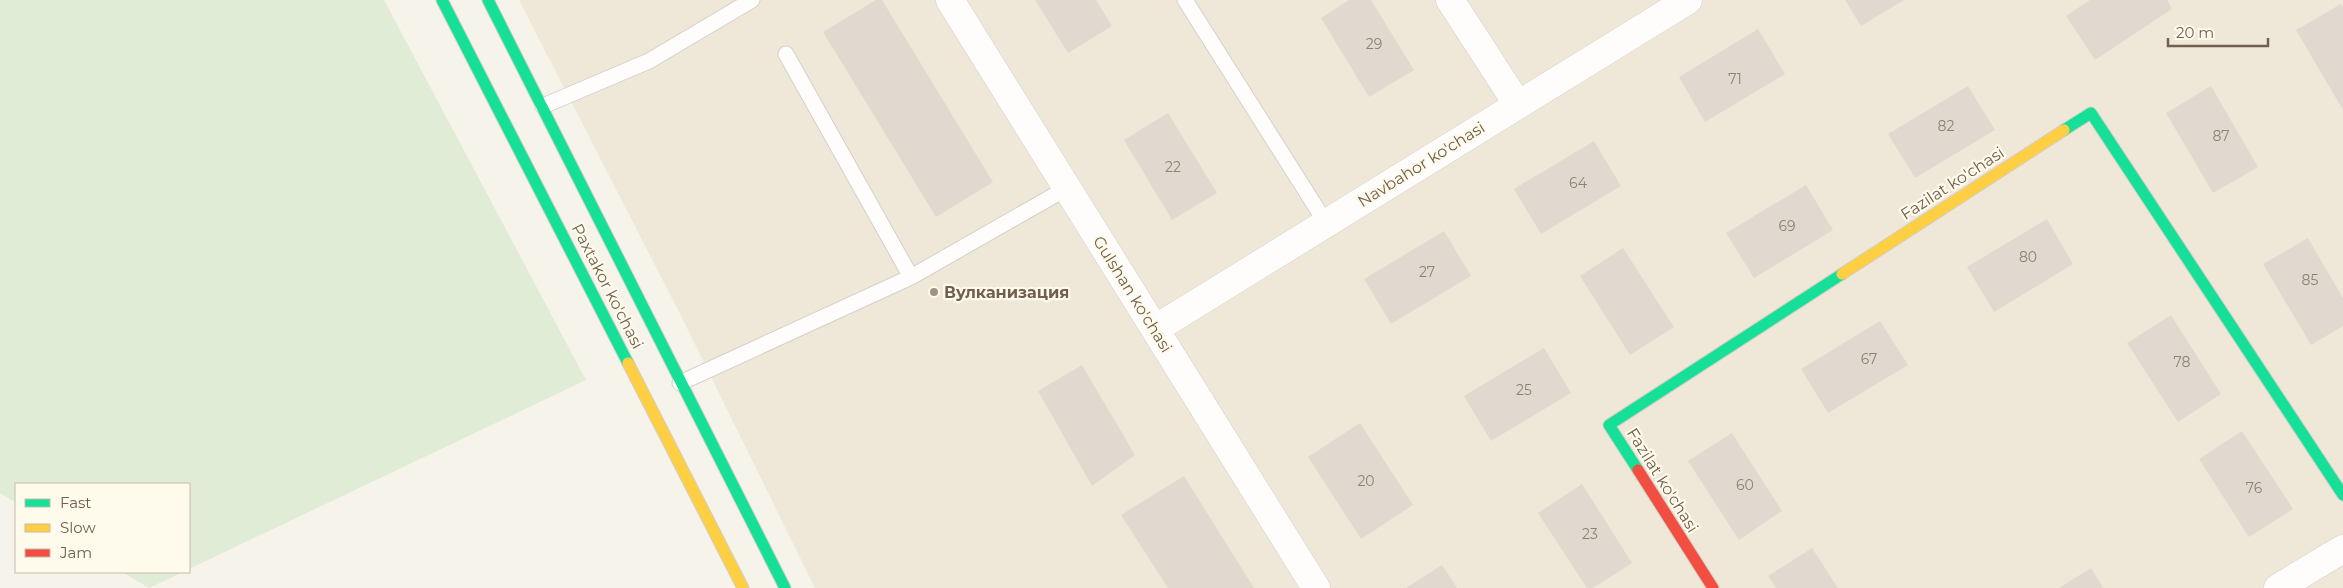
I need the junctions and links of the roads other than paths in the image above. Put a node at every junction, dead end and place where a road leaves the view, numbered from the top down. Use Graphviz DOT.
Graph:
graph roads {
  1 [pos="442,0"];
  2 [pos="488,0"];
  3 [pos="752,0"];
  4 [pos="950,0"];
  5 [pos="1185,0"];
  6 [pos="1450,0"];
  7 [pos="1679,2"];
  8 [pos="786,54"];
  9 [pos="1518,105"];
  10 [pos="543,106"];
  11 [pos="1067,188"];
  12 [pos="1326,223"];
  13 [pos="911,277"];
  14 [pos="1155,329"];
  15 [pos="680,382"];
  16 [pos="2343,494"];
  17 [pos="2343,549"];
  18 [pos="743,588"];
  19 [pos="785,588"];
  20 [pos="1316,588"];
  21 [pos="1713,588"];
  22 [pos="2278,588"];
  1 -- 18 [label="main road, Paxtakor ko'chasi"];
  2 -- 10 [label="main road, Paxtakor ko'chasi"];
  3 -- 10 [label="lane"];
  4 -- 11 [label="street, Gulshan ko'chasi"];
  5 -- 12 [label="lane"];
  6 -- 9 [label="street"];
  7 -- 9 [label="street, Navbahor ko'chasi"];
  8 -- 13 [label="lane"];
  9 -- 12 [label="street, Navbahor ko'chasi"];
  10 -- 15 [label="main road, Paxtakor ko'chasi"];
  11 -- 13 [label="lane"];
  11 -- 14 [label="street, Gulshan ko'chasi"];
  12 -- 14 [label="street, Navbahor ko'chasi"];
  13 -- 15 [label="lane"];
  14 -- 20 [label="street, Gulshan ko'chasi"];
  15 -- 19 [label="main road, Paxtakor ko'chasi"];
  16 -- 21 [label="main road, Fazilat ko'chasi"];
  17 -- 22 [label="street"];
}
